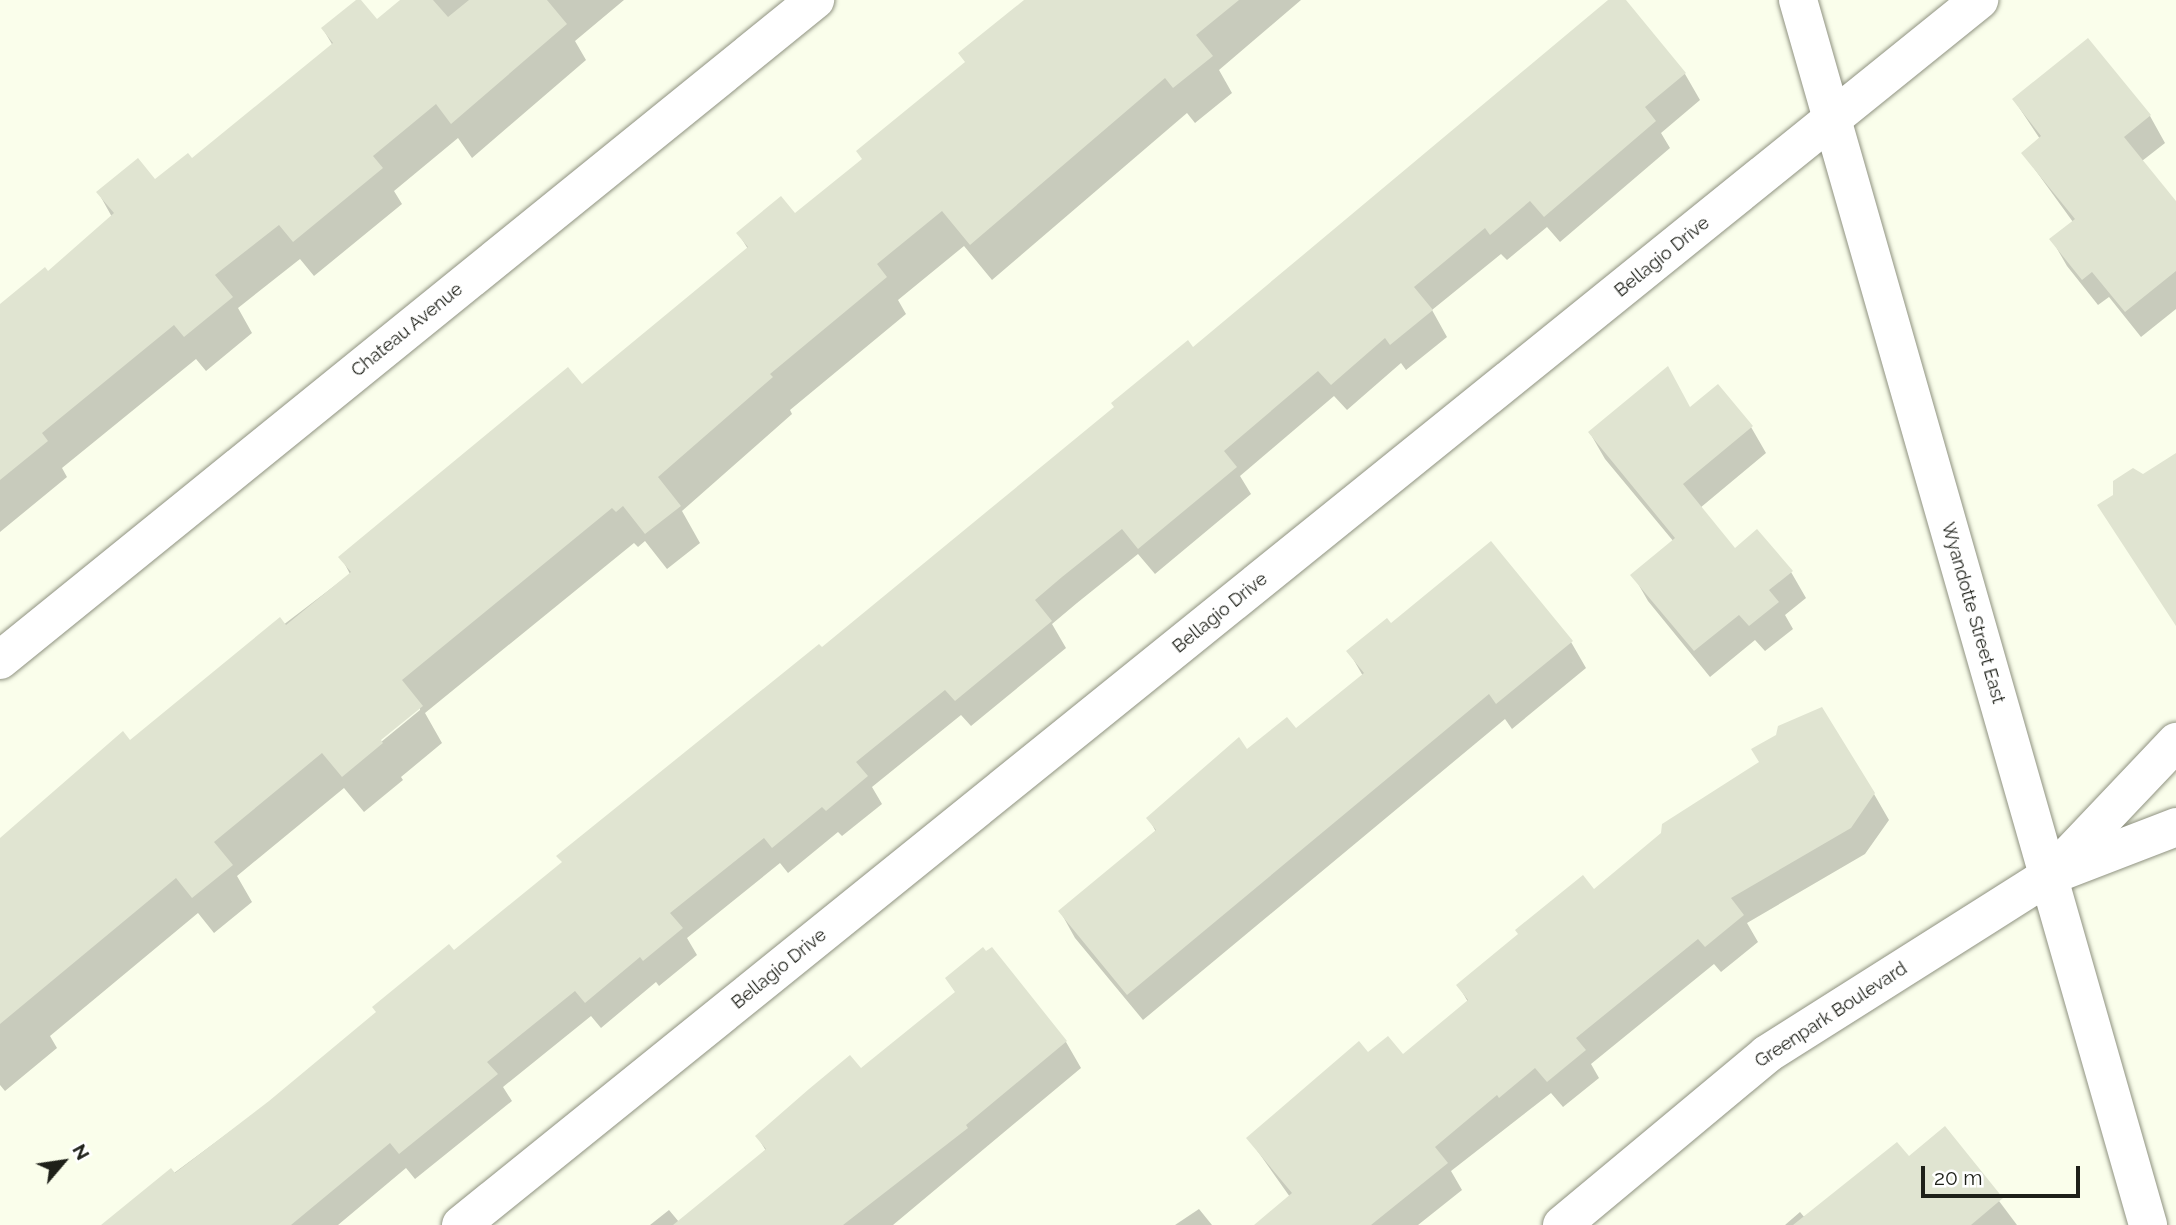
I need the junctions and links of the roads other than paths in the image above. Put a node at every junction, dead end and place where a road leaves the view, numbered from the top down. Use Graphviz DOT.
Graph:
graph roads {
  1 [pos="814,0"];
  2 [pos="1798,0"];
  3 [pos="1979,0"];
  4 [pos="1833,119"];
  5 [pos="0,660"];
  6 [pos="2176,742"];
  7 [pos="2176,827"];
  8 [pos="2049,876"];
  9 [pos="461,1225"];
  10 [pos="1562,1225"];
  11 [pos="2148,1225"];
  1 -- 5 [label="street, Chateau Avenue"];
  2 -- 4 [label="street, Wyandotte Street East"];
  3 -- 4 [label="street, Bellagio Drive"];
  4 -- 8 [label="street, Wyandotte Street East"];
  4 -- 9 [label="street, Bellagio Drive"];
  6 -- 8 [label="street, Greenpark Boulevard"];
  7 -- 8 [label="street, Greenpark Boulevard"];
  8 -- 10 [label="street, Greenpark Boulevard"];
  8 -- 11 [label="street, Wyandotte Street East"];
}
